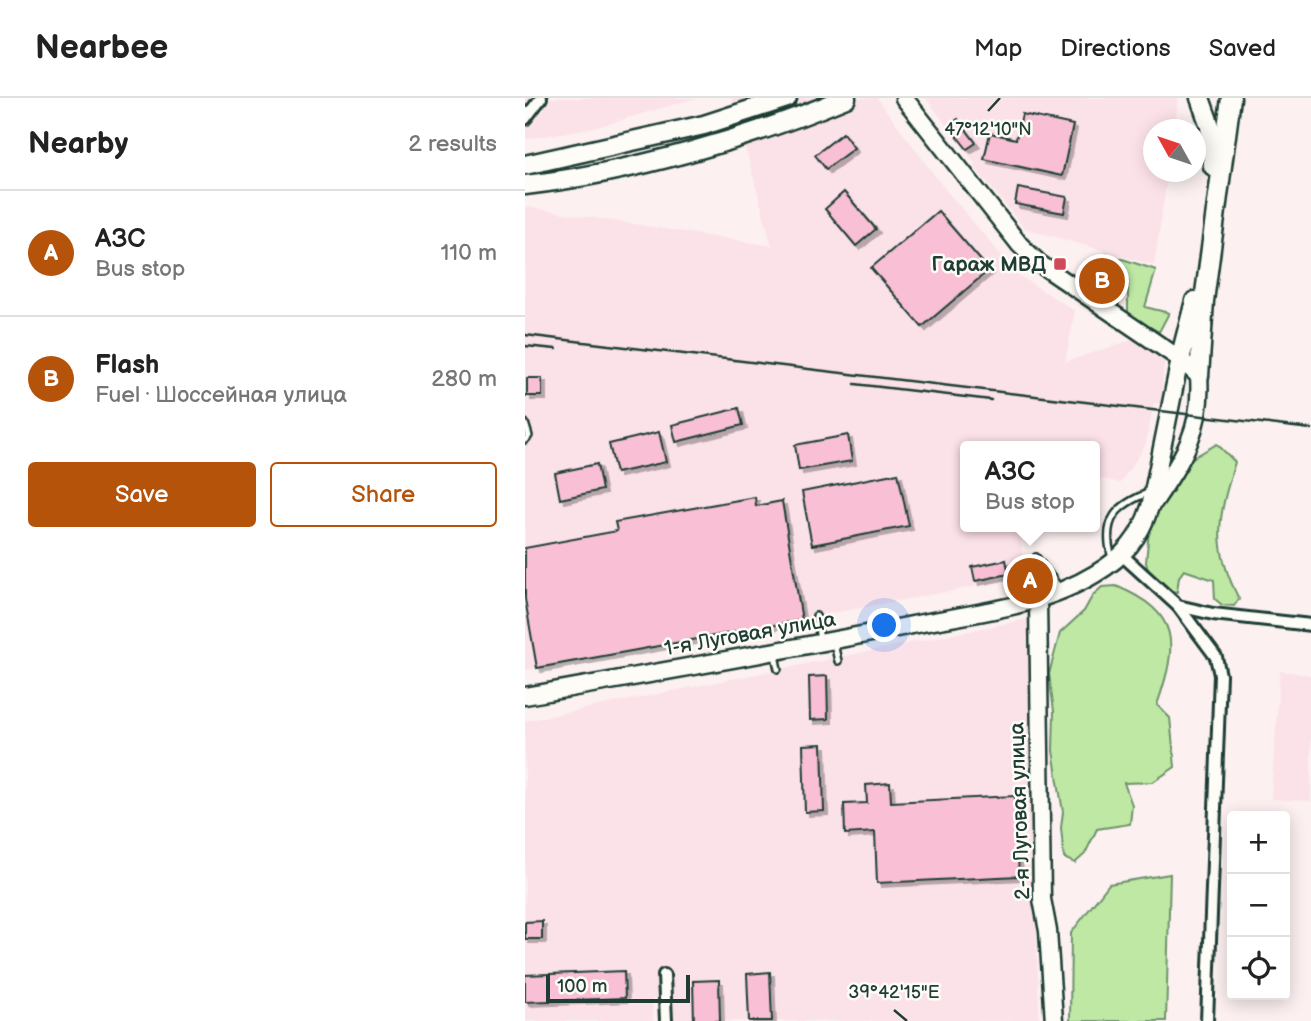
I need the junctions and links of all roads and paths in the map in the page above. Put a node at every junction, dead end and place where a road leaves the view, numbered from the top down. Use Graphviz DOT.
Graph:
graph roads {
  1 [pos="541,98"];
  2 [pos="787,98"];
  3 [pos="846,98"];
  4 [pos="904,98"];
  5 [pos="1199,98"];
  6 [pos="1231,98"];
  7 [pos="525,119"];
  8 [pos="525,165"];
  9 [pos="525,185"];
  10 [pos="1070,286"];
  11 [pos="1114,315"];
  12 [pos="1201,346"];
  13 [pos="1180,359"];
  14 [pos="1199,376"];
  15 [pos="525,423"];
  16 [pos="525,440"];
  17 [pos="1152,499"];
  18 [pos="1036,557"];
  19 [pos="1118,559"];
  20 [pos="1061,590"];
  21 [pos="1038,600"];
  22 [pos="1178,606"];
  23 [pos="815,616"];
  24 [pos="1311,625"];
  25 [pos="827,642"];
  26 [pos="774,652"];
  27 [pos="838,661"];
  28 [pos="779,669"];
  29 [pos="525,696"];
  30 [pos="664,975"];
  31 [pos="666,1021"];
  32 [pos="1054,1021"];
  33 [pos="1207,1021"];
  1 -- 7 [label="street"];
  2 -- 8 [label="main road"];
  3 -- 9 [label="main road"];
  4 -- 10 [label="main road"];
  5 -- 13 [label="main road"];
  6 -- 12 [label="main road"];
  10 -- 11 [label="main road"];
  10 -- 11 [label="lane"];
  11 -- 13 [label="main road"];
  12 -- 13 [label="main road"];
  12 -- 14 [label="main road"];
  13 -- 14 [label="main road"];
  13 -- 17 [label="main road"];
  14 -- 17 [label="main road"];
  15 -- 16 [label="lane"];
  17 -- 19 [label="main road, 1-я Луговая улица"];
  17 -- 19 [label="lane"];
  18 -- 20 [label="lane"];
  19 -- 20 [label="main road, 1-я Луговая улица"];
  19 -- 22 [label="street"];
  20 -- 21 [label="main road, 1-я Луговая улица"];
  21 -- 25 [label="main road, 1-я Луговая улица"];
  21 -- 32 [label="main road, 2-я Луговая улица"];
  22 -- 24 [label="street"];
  22 -- 33 [label="street"];
  23 -- 25 [label="lane"];
  25 -- 26 [label="main road, 1-я Луговая улица"];
  25 -- 27 [label="lane"];
  26 -- 28 [label="lane"];
  26 -- 29 [label="main road, 1-я Луговая улица"];
  30 -- 31 [label="street"];
}
